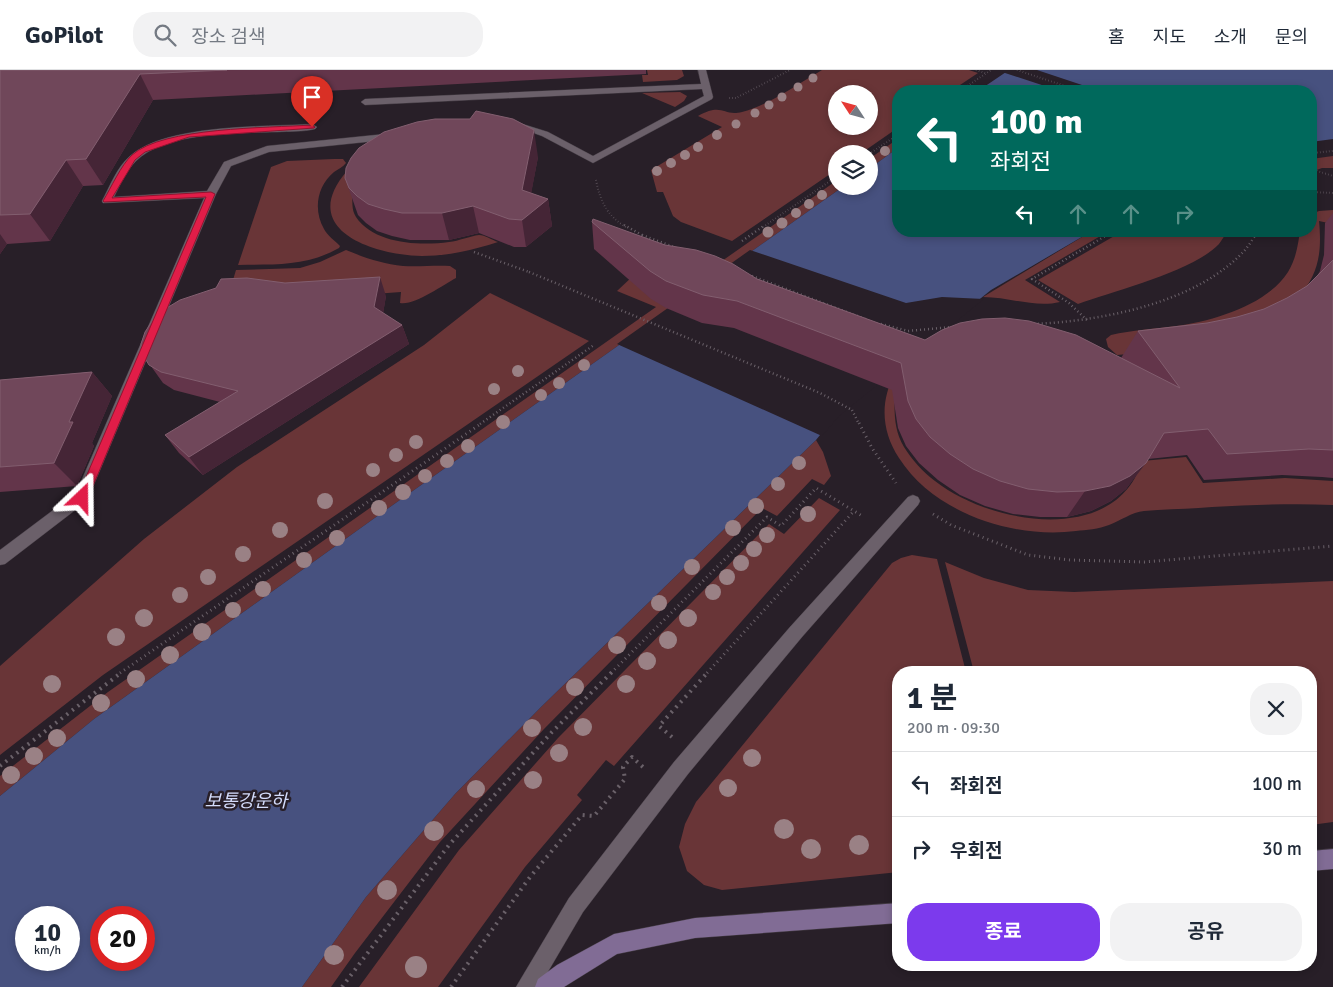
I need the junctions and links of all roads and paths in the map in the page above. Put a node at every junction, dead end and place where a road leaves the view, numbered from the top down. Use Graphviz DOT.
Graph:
graph roads {
  1 [pos="702,70"];
  2 [pos="790,70"];
  3 [pos="976,70"];
  4 [pos="991,70"];
  5 [pos="1017,70"];
  6 [pos="986,74"];
  7 [pos="969,85"];
  8 [pos="1062,85"];
  9 [pos="706,86"];
  10 [pos="709,97"];
  11 [pos="365,102"];
  12 [pos="509,124"];
  13 [pos="312,127"];
  14 [pos="404,134"];
  15 [pos="892,139"];
  16 [pos="878,148"];
  17 [pos="1333,151"];
  18 [pos="1317,152"];
  19 [pos="593,160"];
  20 [pos="1317,171"];
  21 [pos="1333,176"];
  22 [pos="828,182"];
  23 [pos="1317,192"];
  24 [pos="1333,192"];
  25 [pos="211,194"];
  26 [pos="1104,237"];
  27 [pos="1256,237"];
  28 [pos="742,242"];
  29 [pos="679,249"];
  30 [pos="474,252"];
  31 [pos="744,273"];
  32 [pos="1087,320"];
  33 [pos="1033,324"];
  34 [pos="959,325"];
  35 [pos="594,345"];
  36 [pos="913,501"];
  37 [pos="854,511"];
  38 [pos="887,530"];
  39 [pos="1333,546"];
  40 [pos="0,559"];
  41 [pos="692,755"];
  42 [pos="0,766"];
  43 [pos="666,788"];
  44 [pos="1333,858"];
  45 [pos="1317,860"];
  46 [pos="892,914"];
  47 [pos="342,987"];
  48 [pos="451,987"];
  49 [pos="527,987"];
  50 [pos="546,987"];
  1 -- 9 [label="lane"];
  2 -- 10 [label="path"];
  3 -- 6 [label="path"];
  4 -- 6 [label="path"];
  5 -- 8 [label="path"];
  6 -- 7 [label="path"];
  9 -- 10 [label="lane"];
  9 -- 11 [label="lane"];
  10 -- 19 [label="lane"];
  12 -- 19 [label="lane"];
  13 -- 25 [label="lane"];
  14 -- 25 [label="lane"];
  15 -- 16 [label="path"];
  17 -- 18 [label="path"];
  19 -- 29 [label="path, bridge"];
  20 -- 21 [label="path"];
  22 -- 28 [label="path"];
  23 -- 24 [label="path"];
  25 -- 40 [label="lane"];
  26 -- 32 [label="path"];
  27 -- 32 [label="path"];
  30 -- 36 [label="path, bridge"];
  31 -- 34 [label="path, bridge"];
  32 -- 33 [label="path"];
  35 -- 42 [label="path"];
  36 -- 38 [label="lane"];
  36 -- 39 [label="path"];
  37 -- 38 [label="path"];
  37 -- 41 [label="path"];
  37 -- 47 [label="path"];
  38 -- 41 [label="lane"];
  41 -- 43 [label="lane"];
  43 -- 48 [label="path"];
  43 -- 49 [label="lane"];
  44 -- 45 [label="street"];
  46 -- 50 [label="street"];
}
